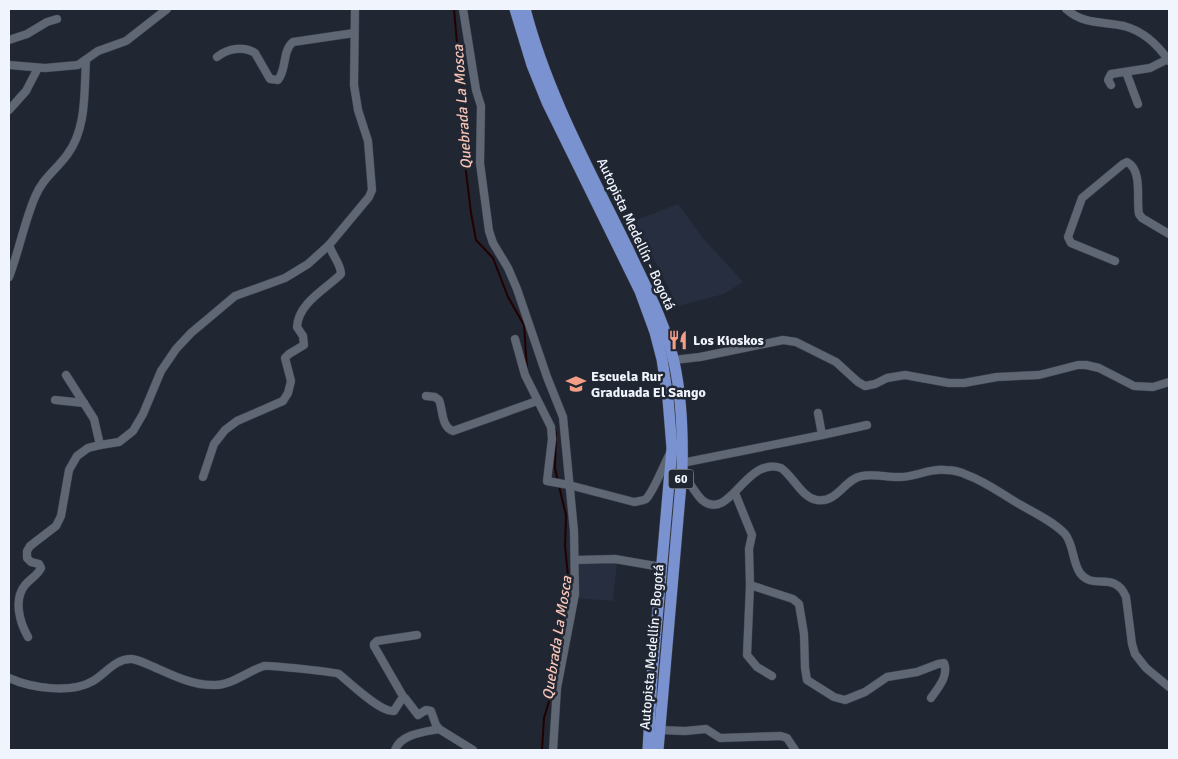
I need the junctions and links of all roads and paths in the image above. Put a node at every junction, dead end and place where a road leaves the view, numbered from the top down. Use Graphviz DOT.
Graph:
graph roads {
  1 [pos="166,9"];
  2 [pos="355,9"];
  3 [pos="463,9"];
  4 [pos="515,9"];
  5 [pos="525,9"];
  6 [pos="1067,9"];
  7 [pos="57,19"];
  8 [pos="354,32"];
  9 [pos="9,40"];
  10 [pos="218,57"];
  11 [pos="86,60"];
  12 [pos="1169,60"];
  13 [pos="9,65"];
  14 [pos="38,68"];
  15 [pos="1126,72"];
  16 [pos="1111,85"];
  17 [pos="1138,104"];
  18 [pos="9,110"];
  19 [pos="1169,234"];
  20 [pos="329,245"];
  21 [pos="1115,261"];
  22 [pos="9,277"];
  23 [pos="515,339"];
  24 [pos="674,360"];
  25 [pos="66,375"];
  26 [pos="1169,382"];
  27 [pos="426,396"];
  28 [pos="55,400"];
  29 [pos="537,401"];
  30 [pos="84,403"];
  31 [pos="818,413"];
  32 [pos="867,425"];
  33 [pos="822,435"];
  34 [pos="100,445"];
  35 [pos="672,448"];
  36 [pos="682,467"];
  37 [pos="203,477"];
  38 [pos="569,485"];
  39 [pos="735,492"];
  40 [pos="574,560"];
  41 [pos="661,567"];
  42 [pos="750,585"];
  43 [pos="417,635"];
  44 [pos="28,638"];
  45 [pos="772,676"];
  46 [pos="9,678"];
  47 [pos="1169,687"];
  48 [pos="404,698"];
  49 [pos="932,698"];
  50 [pos="439,729"];
  51 [pos="660,730"];
  52 [pos="395,750"];
  53 [pos="473,750"];
  54 [pos="552,750"];
  55 [pos="648,750"];
  56 [pos="658,750"];
  57 [pos="795,750"];
  1 -- 11 [label="street"];
  2 -- 8 [label="street"];
  3 -- 38 [label="street"];
  4 -- 35 [label="highway, Autopista Medellín - Bogotá / 60"];
  5 -- 24 [label="highway, Autopista Medellín - Bogotá / 60"];
  6 -- 12 [label="street"];
  7 -- 9 [label="street"];
  8 -- 10 [label="street"];
  8 -- 20 [label="street"];
  11 -- 14 [label="street"];
  11 -- 22 [label="street"];
  12 -- 15 [label="street"];
  13 -- 14 [label="street"];
  14 -- 18 [label="street"];
  15 -- 16 [label="street"];
  15 -- 17 [label="street"];
  19 -- 21 [label="street"];
  20 -- 34 [label="street"];
  20 -- 37 [label="street"];
  23 -- 29 [label="street"];
  24 -- 26 [label="street"];
  24 -- 36 [label="highway, Autopista Medellín - Bogotá / 60"];
  25 -- 30 [label="street"];
  27 -- 29 [label="street"];
  28 -- 30 [label="street"];
  29 -- 38 [label="street"];
  30 -- 34 [label="street"];
  31 -- 33 [label="street"];
  32 -- 33 [label="street"];
  33 -- 36 [label="street"];
  34 -- 44 [label="street"];
  35 -- 38 [label="street"];
  35 -- 41 [label="highway, Autopista Medellín - Bogotá / 60"];
  36 -- 39 [label="street"];
  36 -- 51 [label="highway, Autopista Medellín - Bogotá / 60"];
  38 -- 40 [label="street"];
  39 -- 42 [label="street"];
  39 -- 47 [label="street"];
  40 -- 41 [label="street"];
  40 -- 54 [label="street"];
  41 -- 55 [label="highway, Autopista Medellín - Bogotá / 60"];
  42 -- 45 [label="street"];
  42 -- 49 [label="street"];
  43 -- 48 [label="street"];
  46 -- 48 [label="street"];
  48 -- 50 [label="street"];
  50 -- 52 [label="street"];
  50 -- 53 [label="street"];
  51 -- 56 [label="highway, Autopista Medellín - Bogotá / 60"];
  51 -- 57 [label="street"];
}
